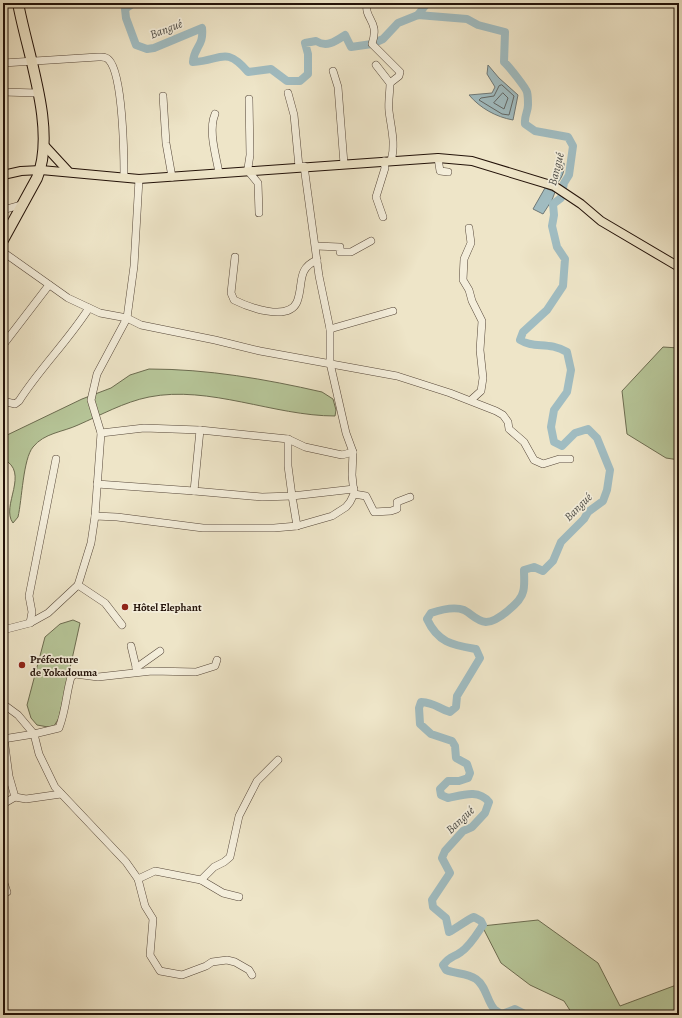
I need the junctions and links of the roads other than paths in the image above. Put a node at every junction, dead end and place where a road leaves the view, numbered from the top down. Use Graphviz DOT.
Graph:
graph roads {
  1 [pos="18,3"];
  2 [pos="367,3"];
  3 [pos="3,63"];
  4 [pos="32,63"];
  5 [pos="376,65"];
  6 [pos="332,71"];
  7 [pos="390,83"];
  8 [pos="3,92"];
  9 [pos="38,93"];
  10 [pos="288,93"];
  11 [pos="163,96"];
  12 [pos="249,99"];
  13 [pos="215,114"];
  14 [pos="44,146"];
  15 [pos="438,158"];
  16 [pos="387,161"];
  17 [pos="344,164"];
  18 [pos="302,166"];
  19 [pos="41,170"];
  20 [pos="68,171"];
  21 [pos="249,172"];
  22 [pos="448,172"];
  23 [pos="219,173"];
  24 [pos="3,175"];
  25 [pos="124,177"];
  26 [pos="172,177"];
  27 [pos="139,179"];
  28 [pos="24,204"];
  29 [pos="3,210"];
  30 [pos="259,213"];
  31 [pos="383,217"];
  32 [pos="469,228"];
  33 [pos="3,240"];
  34 [pos="371,241"];
  35 [pos="316,246"];
  36 [pos="3,252"];
  37 [pos="235,257"];
  38 [pos="317,260"];
  39 [pos="679,268"];
  40 [pos="49,285"];
  41 [pos="89,308"];
  42 [pos="393,311"];
  43 [pos="127,318"];
  44 [pos="330,330"];
  45 [pos="3,345"];
  46 [pos="330,363"];
  47 [pos="471,400"];
  48 [pos="3,401"];
  49 [pos="200,430"];
  50 [pos="101,433"];
  51 [pos="288,439"];
  52 [pos="353,452"];
  53 [pos="56,459"];
  54 [pos="570,459"];
  55 [pos="97,484"];
  56 [pos="194,491"];
  57 [pos="354,491"];
  58 [pos="292,496"];
  59 [pos="410,497"];
  60 [pos="95,516"];
  61 [pos="297,526"];
  62 [pos="78,585"];
  63 [pos="30,623"];
  64 [pos="122,625"];
  65 [pos="3,629"];
  66 [pos="131,646"];
  67 [pos="160,651"];
  68 [pos="217,660"];
  69 [pos="136,670"];
  70 [pos="3,704"];
  71 [pos="34,734"];
  72 [pos="3,736"];
  73 [pos="278,760"];
  74 [pos="61,794"];
  75 [pos="15,797"];
  76 [pos="3,804"];
  77 [pos="138,879"];
  78 [pos="3,880"];
  79 [pos="201,880"];
  80 [pos="7,892"];
  81 [pos="240,897"];
  82 [pos="252,975"];
  1 -- 4 [label="highway"];
  2 -- 7 [label="street"];
  3 -- 4 [label="street"];
  4 -- 9 [label="highway"];
  4 -- 25 [label="street"];
  5 -- 7 [label="street"];
  6 -- 17 [label="street"];
  7 -- 16 [label="street"];
  8 -- 9 [label="street"];
  9 -- 14 [label="highway"];
  10 -- 18 [label="street"];
  11 -- 26 [label="street"];
  12 -- 21 [label="street"];
  13 -- 23 [label="street"];
  14 -- 19 [label="highway"];
  14 -- 20 [label="main road"];
  15 -- 16 [label="main road"];
  15 -- 22 [label="street"];
  15 -- 39 [label="main road"];
  16 -- 17 [label="main road"];
  16 -- 31 [label="street"];
  17 -- 18 [label="main road"];
  18 -- 21 [label="main road"];
  18 -- 35 [label="street"];
  19 -- 20 [label="main road"];
  19 -- 24 [label="main road"];
  19 -- 28 [label="highway"];
  20 -- 25 [label="main road"];
  21 -- 23 [label="main road"];
  21 -- 30 [label="street"];
  23 -- 26 [label="main road"];
  25 -- 27 [label="main road"];
  26 -- 27 [label="main road"];
  27 -- 43 [label="street"];
  28 -- 29 [label="street"];
  28 -- 33 [label="highway"];
  32 -- 47 [label="street"];
  34 -- 35 [label="street"];
  35 -- 38 [label="street"];
  36 -- 40 [label="street"];
  37 -- 38 [label="street"];
  38 -- 44 [label="street"];
  40 -- 41 [label="street"];
  40 -- 45 [label="street"];
  41 -- 43 [label="street"];
  41 -- 48 [label="street"];
  42 -- 44 [label="street"];
  43 -- 46 [label="street"];
  43 -- 50 [label="street"];
  44 -- 46 [label="street"];
  46 -- 47 [label="street"];
  46 -- 52 [label="street"];
  47 -- 54 [label="street"];
  49 -- 50 [label="street"];
  49 -- 51 [label="street"];
  49 -- 56 [label="street"];
  50 -- 55 [label="street"];
  51 -- 52 [label="street"];
  51 -- 58 [label="street"];
  52 -- 57 [label="street"];
  53 -- 63 [label="street"];
  55 -- 56 [label="street"];
  55 -- 60 [label="street"];
  56 -- 58 [label="street"];
  57 -- 58 [label="street"];
  57 -- 59 [label="street"];
  57 -- 61 [label="street"];
  58 -- 61 [label="street"];
  60 -- 61 [label="street"];
  60 -- 62 [label="street"];
  62 -- 63 [label="street"];
  62 -- 64 [label="street"];
  63 -- 65 [label="street"];
  66 -- 69 [label="street"];
  67 -- 69 [label="street"];
  68 -- 69 [label="street"];
  69 -- 71 [label="street"];
  70 -- 71 [label="street"];
  71 -- 72 [label="street"];
  71 -- 74 [label="street"];
  72 -- 75 [label="street"];
  73 -- 79 [label="street"];
  74 -- 75 [label="street"];
  74 -- 77 [label="street"];
  75 -- 76 [label="street"];
  77 -- 79 [label="street"];
  77 -- 82 [label="street"];
  78 -- 80 [label="street"];
  79 -- 81 [label="street"];
}
